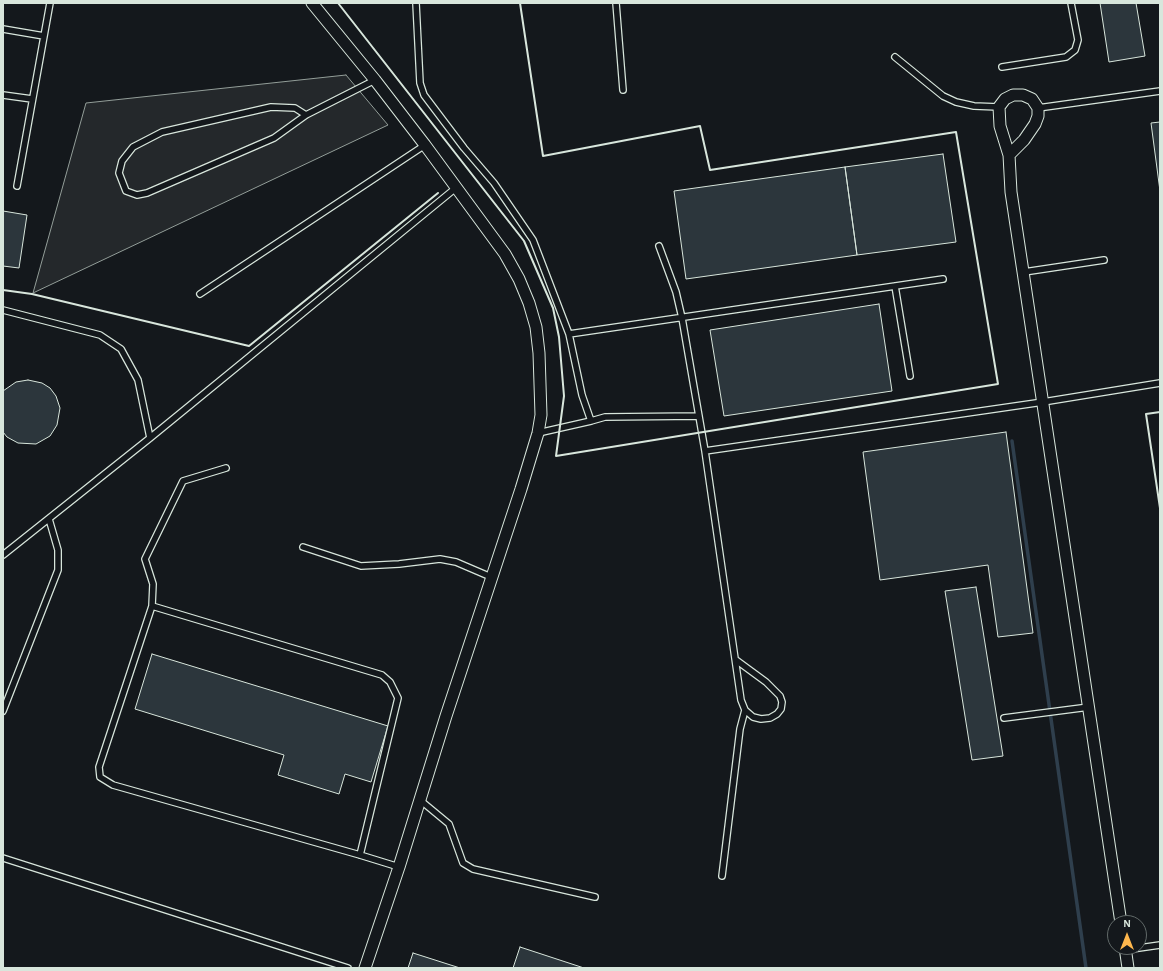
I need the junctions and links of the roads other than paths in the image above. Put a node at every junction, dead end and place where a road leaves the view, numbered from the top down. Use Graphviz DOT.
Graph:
graph roads {
  1 [pos="50,3"];
  2 [pos="312,3"];
  3 [pos="416,3"];
  4 [pos="616,3"];
  5 [pos="1071,3"];
  6 [pos="3,29"];
  7 [pos="44,36"];
  8 [pos="895,57"];
  9 [pos="1002,67"];
  10 [pos="375,80"];
  11 [pos="623,90"];
  12 [pos="1160,91"];
  13 [pos="3,95"];
  14 [pos="32,100"];
  15 [pos="999,107"];
  16 [pos="1038,108"];
  17 [pos="306,115"];
  18 [pos="425,144"];
  19 [pos="1010,155"];
  20 [pos="17,186"];
  21 [pos="458,187"];
  22 [pos="659,246"];
  23 [pos="1104,260"];
  24 [pos="1024,272"];
  25 [pos="943,279"];
  26 [pos="895,286"];
  27 [pos="200,294"];
  28 [pos="3,310"];
  29 [pos="682,318"];
  30 [pos="569,334"];
  31 [pos="910,376"];
  32 [pos="1160,383"];
  33 [pos="1044,402"];
  34 [pos="699,416"];
  35 [pos="591,421"];
  36 [pos="538,433"];
  37 [pos="150,438"];
  38 [pos="705,451"];
  39 [pos="226,468"];
  40 [pos="49,519"];
  41 [pos="303,547"];
  42 [pos="3,548"];
  43 [pos="9,550"];
  44 [pos="3,555"];
  45 [pos="491,577"];
  46 [pos="152,606"];
  47 [pos="736,660"];
  48 [pos="1089,707"];
  49 [pos="745,710"];
  50 [pos="3,711"];
  51 [pos="1004,718"];
  52 [pos="420,800"];
  53 [pos="360,855"];
  54 [pos="3,858"];
  55 [pos="399,867"];
  56 [pos="722,876"];
  57 [pos="595,897"];
  58 [pos="1120,915"];
  59 [pos="1160,945"];
  60 [pos="1147,946"];
  61 [pos="1126,955"];
  62 [pos="348,968"];
  63 [pos="365,968"];
  64 [pos="1128,968"];
  1 -- 7 [label="lane"];
  2 -- 10 [label="street"];
  3 -- 30 [label="lane"];
  4 -- 11 [label="lane"];
  5 -- 9 [label="lane"];
  6 -- 7 [label="lane"];
  7 -- 14 [label="lane"];
  8 -- 15 [label="lane"];
  10 -- 17 [label="lane"];
  10 -- 18 [label="street"];
  12 -- 16 [label="lane"];
  13 -- 14 [label="lane"];
  14 -- 20 [label="lane"];
  15 -- 16 [label="street"];
  15 -- 19 [label="street"];
  16 -- 19 [label="street"];
  17 -- 17 [label="lane"];
  18 -- 21 [label="street"];
  18 -- 27 [label="lane"];
  19 -- 24 [label="street"];
  21 -- 36 [label="street"];
  21 -- 37 [label="lane"];
  22 -- 29 [label="lane"];
  23 -- 24 [label="lane"];
  24 -- 33 [label="street"];
  25 -- 26 [label="lane"];
  26 -- 29 [label="lane"];
  26 -- 31 [label="lane"];
  28 -- 37 [label="lane"];
  29 -- 30 [label="lane"];
  29 -- 34 [label="lane"];
  30 -- 35 [label="lane"];
  32 -- 33 [label="lane"];
  33 -- 38 [label="lane"];
  33 -- 48 [label="street"];
  34 -- 35 [label="lane"];
  34 -- 38 [label="lane"];
  35 -- 36 [label="lane"];
  36 -- 45 [label="street"];
  37 -- 40 [label="lane"];
  38 -- 47 [label="lane"];
  39 -- 46 [label="lane"];
  40 -- 43 [label="lane"];
  40 -- 50 [label="lane"];
  41 -- 45 [label="lane"];
  42 -- 43 [label="lane"];
  43 -- 44 [label="lane"];
  45 -- 52 [label="street"];
  46 -- 53 [label="lane"];
  46 -- 53 [label="lane"];
  47 -- 49 [label="lane"];
  47 -- 49 [label="lane"];
  48 -- 51 [label="lane"];
  48 -- 58 [label="street"];
  49 -- 56 [label="lane"];
  52 -- 55 [label="street"];
  52 -- 57 [label="lane"];
  53 -- 55 [label="lane"];
  54 -- 62 [label="lane"];
  55 -- 63 [label="street"];
  59 -- 60 [label="lane"];
  61 -- 64 [label="street"];
}
